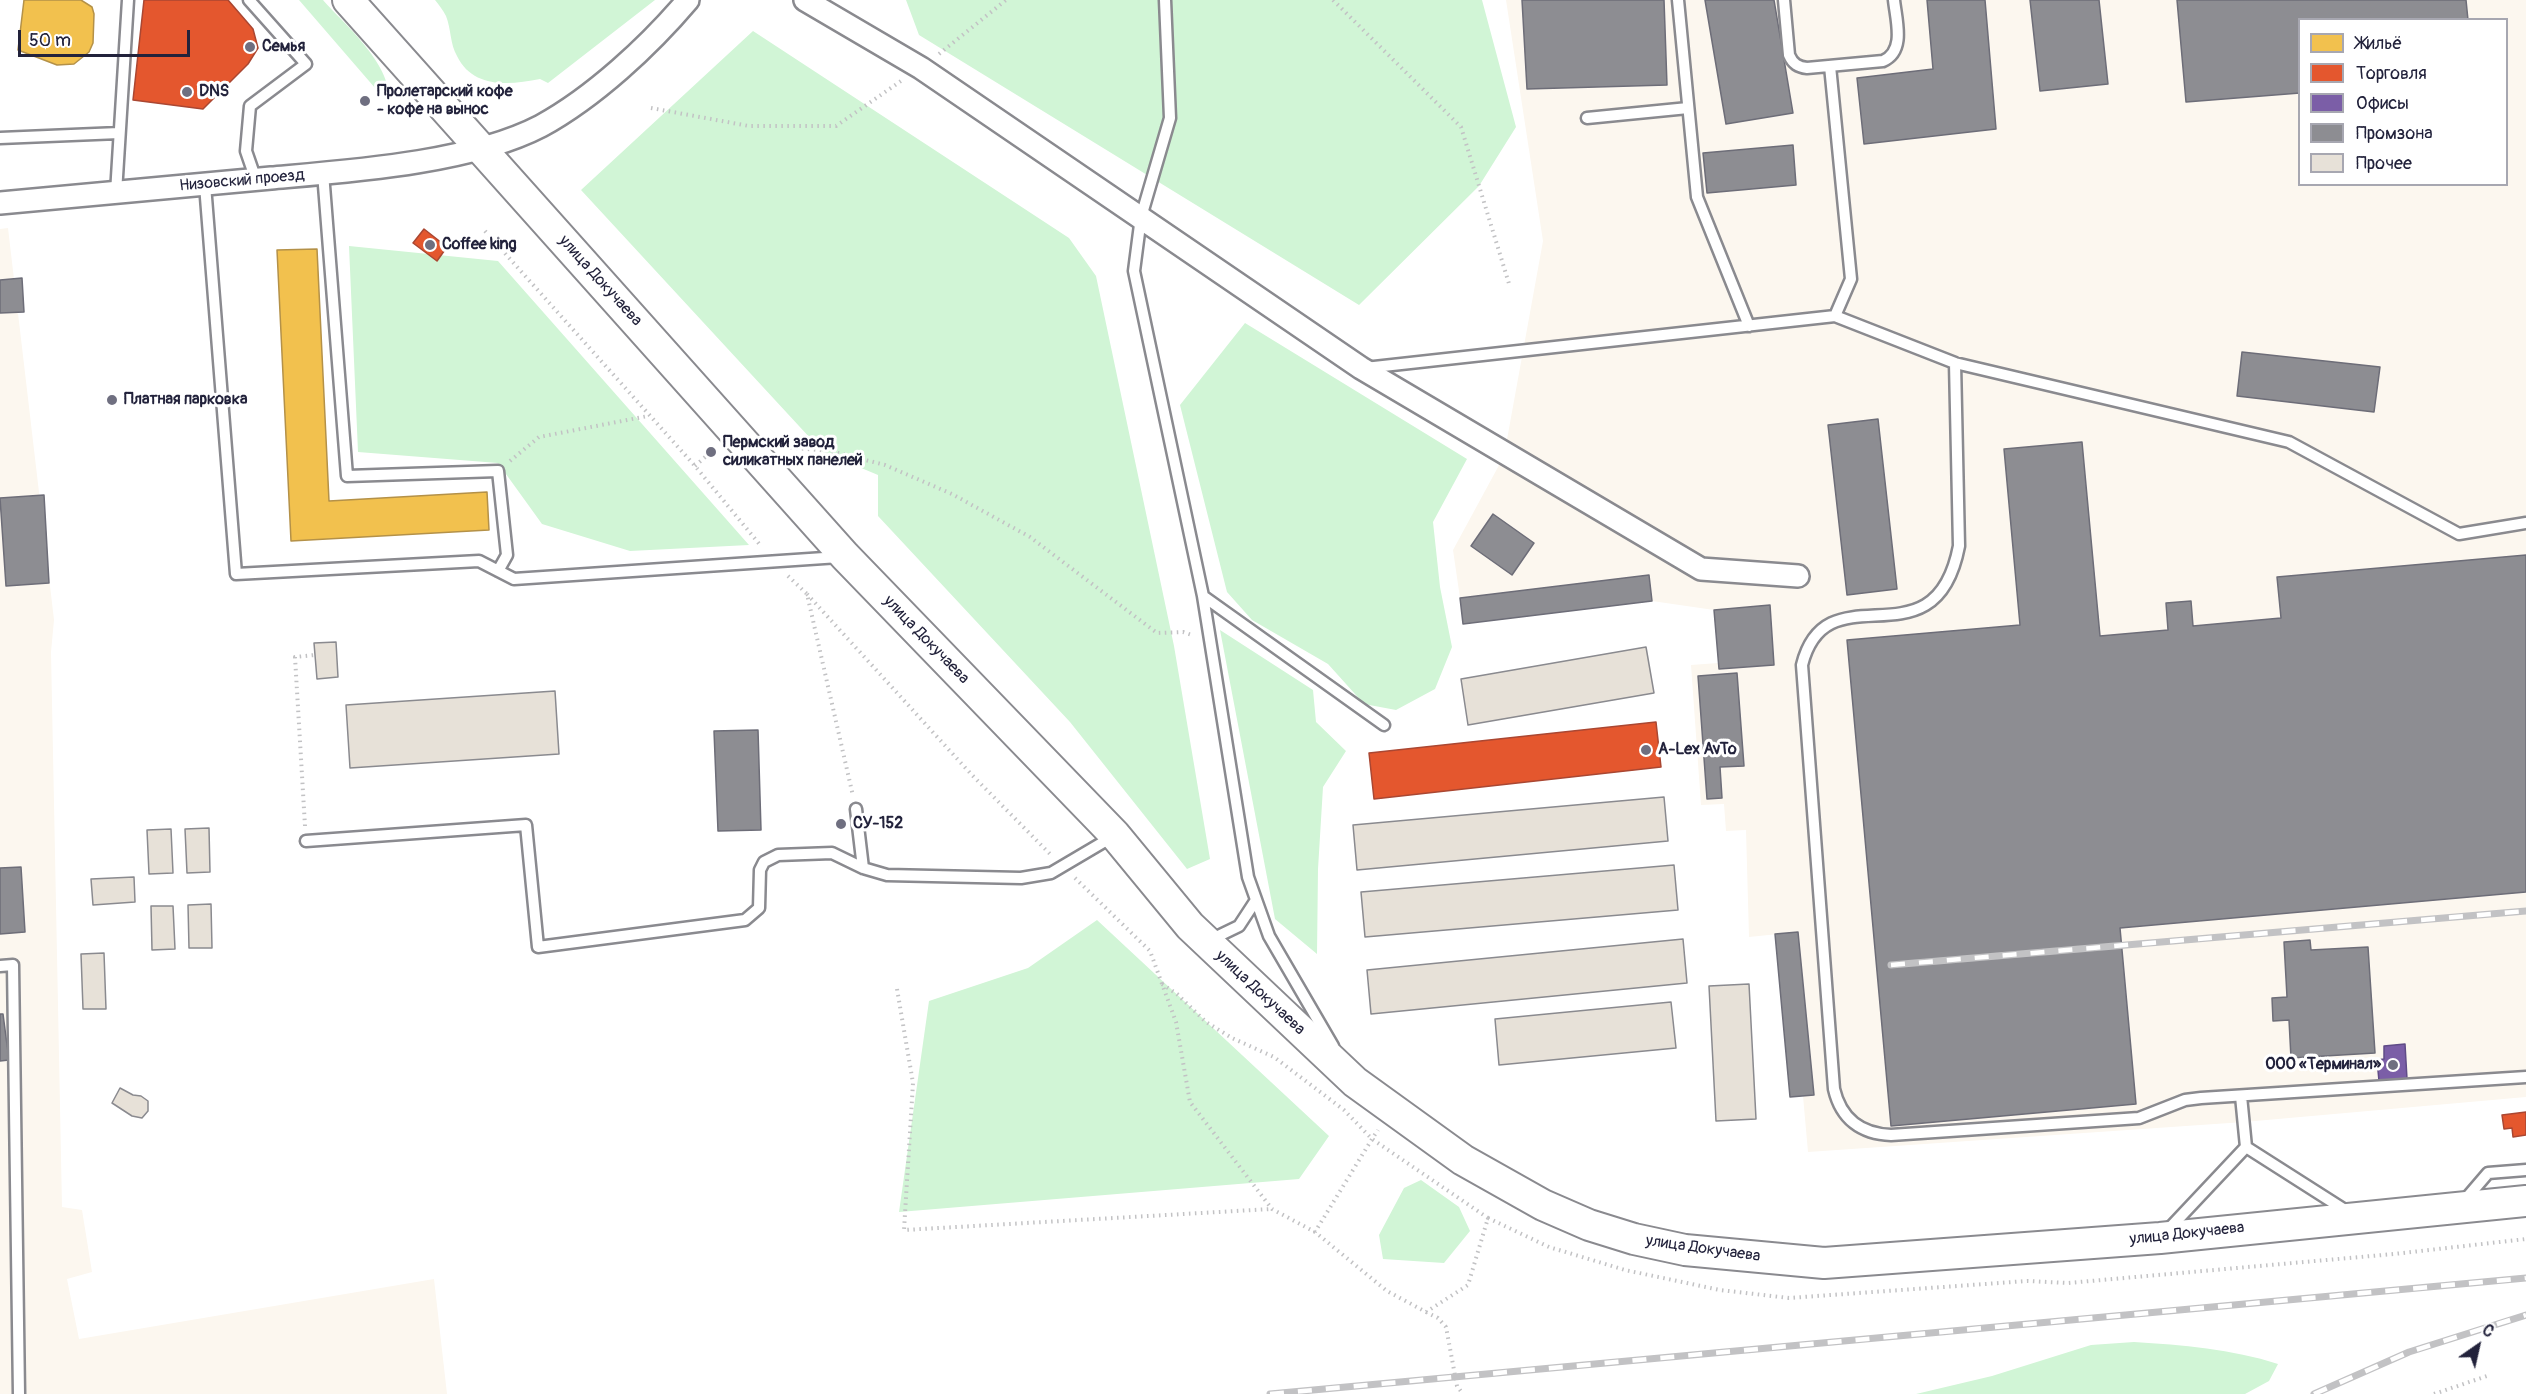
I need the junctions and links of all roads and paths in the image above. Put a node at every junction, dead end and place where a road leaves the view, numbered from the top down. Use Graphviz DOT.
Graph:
graph roads {
  1 [pos="128,0"];
  2 [pos="249,0"];
  3 [pos="348,0"];
  4 [pos="688,0"];
  5 [pos="805,0"];
  6 [pos="1006,0"];
  7 [pos="1165,0"];
  8 [pos="1333,0"];
  9 [pos="1678,0"];
  10 [pos="1784,0"];
  11 [pos="1894,0"];
  12 [pos="1830,66"];
  13 [pos="921,68"];
  14 [pos="651,108"];
  15 [pos="1688,108"];
  16 [pos="1587,117"];
  17 [pos="119,134"];
  18 [pos="0,138"];
  19 [pos="482,148"];
  20 [pos="323,173"];
  21 [pos="256,180"];
  22 [pos="205,184"];
  23 [pos="116,193"];
  24 [pos="0,203"];
  25 [pos="1141,218"];
  26 [pos="485,231"];
  27 [pos="1510,287"];
  28 [pos="1835,316"];
  29 [pos="1749,326"];
  30 [pos="1955,363"];
  31 [pos="1361,368"];
  32 [pos="649,416"];
  33 [pos="746,444"];
  34 [pos="711,452"];
  35 [pos="695,466"];
  36 [pos="498,471"];
  37 [pos="2526,523"];
  38 [pos="845,556"];
  39 [pos="773,561"];
  40 [pos="498,571"];
  41 [pos="1798,576"];
  42 [pos="1203,596"];
  43 [pos="1210,641"];
  44 [pos="315,655"];
  45 [pos="1384,725"];
  46 [pos="856,809"];
  47 [pos="1115,835"];
  48 [pos="306,841"];
  49 [pos="863,868"];
  50 [pos="1256,900"];
  51 [pos="1206,942"];
  52 [pos="0,966"];
  53 [pos="1162,984"];
  54 [pos="897,989"];
  55 [pos="2526,1077"];
  56 [pos="1355,1082"];
  57 [pos="2241,1096"];
  58 [pos="1391,1108"];
  59 [pos="1372,1139"];
  60 [pos="2246,1147"];
  61 [pos="2526,1170"];
  62 [pos="2526,1202"];
  63 [pos="2459,1207"];
  64 [pos="2356,1217"];
  65 [pos="1315,1232"];
  66 [pos="2160,1238"];
  67 [pos="1426,1312"];
  68 [pos="2487,1376"];
  69 [pos="19,1394"];
  70 [pos="1463,1394"];
  71 [pos="2434,1394"];
  1 -- 17 [label="lane"];
  2 -- 21 [label="lane"];
  3 -- 19 [label="main road, улица Докучаева"];
  4 -- 19 [label="street, Низовский проезд"];
  5 -- 13 [label="street"];
  6 -- 13 [label="path"];
  7 -- 25 [label="lane"];
  8 -- 27 [label="path"];
  9 -- 15 [label="lane"];
  10 -- 12 [label="lane"];
  11 -- 12 [label="lane"];
  12 -- 28 [label="lane"];
  13 -- 14 [label="path"];
  13 -- 25 [label="street"];
  15 -- 16 [label="lane"];
  15 -- 29 [label="lane"];
  17 -- 18 [label="lane"];
  17 -- 23 [label="lane"];
  19 -- 20 [label="street, Низовский проезд"];
  19 -- 33 [label="main road, улица Докучаева"];
  20 -- 21 [label="street, Низовский проезд"];
  20 -- 36 [label="lane"];
  21 -- 22 [label="street, Низовский проезд"];
  22 -- 23 [label="street, Низовский проезд"];
  22 -- 40 [label="lane"];
  23 -- 24 [label="street, Низовский проезд"];
  25 -- 31 [label="street"];
  25 -- 42 [label="lane"];
  26 -- 32 [label="path"];
  28 -- 29 [label="lane"];
  28 -- 30 [label="lane"];
  29 -- 31 [label="lane"];
  30 -- 37 [label="lane"];
  30 -- 57 [label="lane"];
  31 -- 41 [label="street"];
  32 -- 35 [label="path"];
  32 -- 36 [label="path"];
  33 -- 38 [label="main road, улица Докучаева"];
  33 -- 43 [label="path"];
  34 -- 35 [label="path"];
  35 -- 39 [label="path"];
  36 -- 40 [label="lane"];
  38 -- 39 [label="lane"];
  38 -- 47 [label="main road, улица Докучаева"];
  39 -- 40 [label="lane"];
  39 -- 46 [label="path"];
  42 -- 43 [label="lane"];
  42 -- 45 [label="lane"];
  43 -- 50 [label="lane"];
  44 -- 48 [label="path"];
  46 -- 49 [label="lane"];
  47 -- 49 [label="lane"];
  47 -- 51 [label="main road, улица Докучаева"];
  48 -- 49 [label="lane"];
  50 -- 51 [label="lane"];
  50 -- 56 [label="lane"];
  51 -- 56 [label="main road, улица Докучаева"];
  52 -- 69 [label="lane"];
  53 -- 59 [label="path"];
  54 -- 65 [label="path"];
  55 -- 57 [label="lane"];
  56 -- 58 [label="main road, улица Докучаева"];
  57 -- 60 [label="lane"];
  58 -- 59 [label="path"];
  58 -- 66 [label="main road, улица Докучаева"];
  59 -- 65 [label="path"];
  59 -- 67 [label="path"];
  60 -- 64 [label="lane"];
  60 -- 66 [label="lane"];
  61 -- 63 [label="lane"];
  62 -- 63 [label="main road, улица Докучаева"];
  63 -- 64 [label="main road, улица Докучаева"];
  64 -- 66 [label="main road, улица Докучаева"];
  65 -- 67 [label="path"];
  67 -- 70 [label="path"];
  68 -- 71 [label="path"];
}
